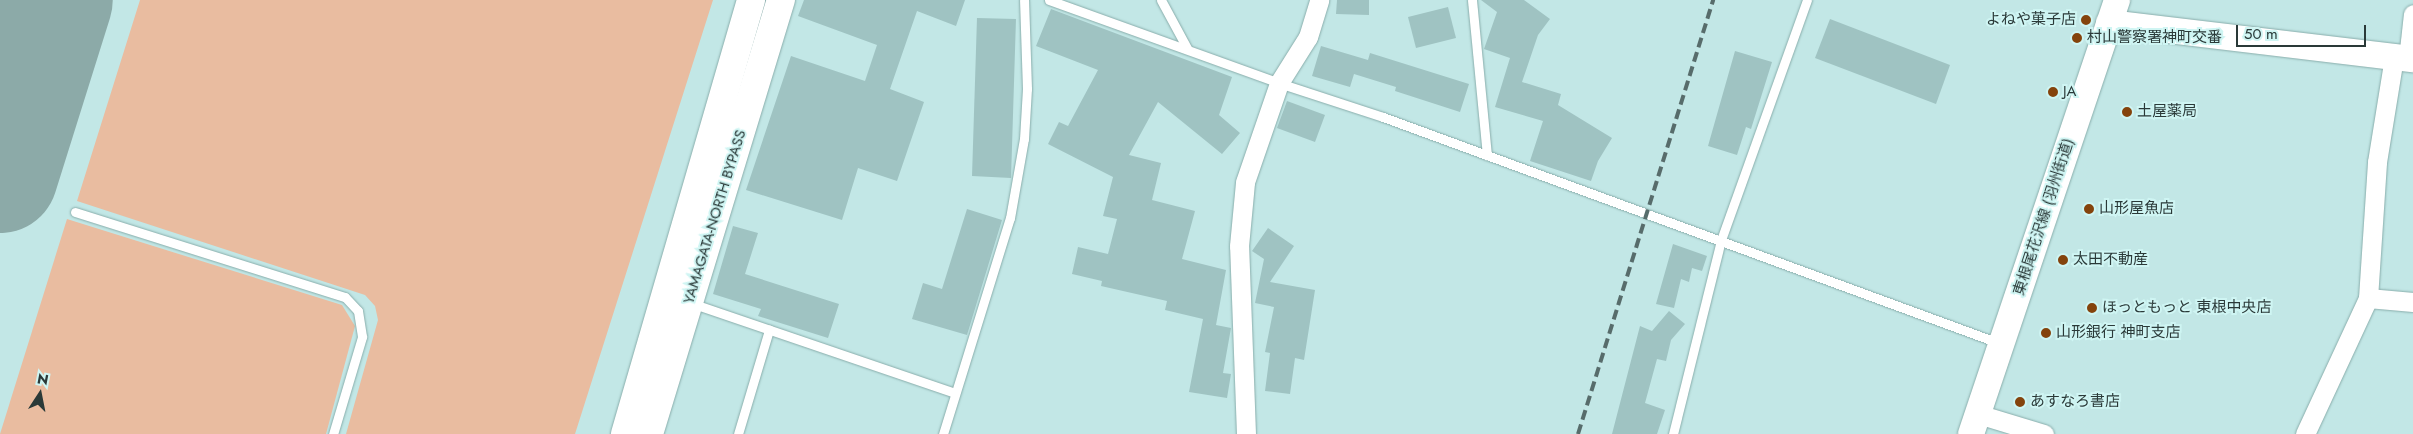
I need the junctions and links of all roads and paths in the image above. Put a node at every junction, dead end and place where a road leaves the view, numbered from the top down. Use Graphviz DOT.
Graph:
graph roads {
  1 [pos="751,0"];
  2 [pos="781,0"];
  3 [pos="1024,0"];
  4 [pos="1049,0"];
  5 [pos="1160,0"];
  6 [pos="1319,0"];
  7 [pos="1472,0"];
  8 [pos="1807,0"];
  9 [pos="2113,11"];
  10 [pos="2413,14"];
  11 [pos="1187,48"];
  12 [pos="2405,58"];
  13 [pos="1279,83"];
  14 [pos="1488,155"];
  15 [pos="75,212"];
  16 [pos="1721,240"];
  17 [pos="2368,298"];
  18 [pos="689,302"];
  19 [pos="2413,302"];
  20 [pos="769,330"];
  21 [pos="2002,344"];
  22 [pos="955,393"];
  23 [pos="1975,424"];
  24 [pos="333,434"];
  25 [pos="625,434"];
  26 [pos="649,434"];
  27 [pos="738,434"];
  28 [pos="943,434"];
  29 [pos="1246,434"];
  30 [pos="1673,434"];
  31 [pos="2044,434"];
  32 [pos="2304,434"];
  1 -- 25 [label="highway, YAMAGATA-NORTH BYPASS"];
  2 -- 18 [label="highway, YAMAGATA-NORTH BYPASS"];
  3 -- 22 [label="lane"];
  4 -- 11 [label="lane"];
  5 -- 11 [label="lane"];
  6 -- 13 [label="street"];
  7 -- 14 [label="lane"];
  8 -- 16 [label="lane"];
  9 -- 12 [label="main road"];
  9 -- 21 [label="main road, 東根尾花沢線 (羽州街道)"];
  10 -- 12 [label="street"];
  11 -- 13 [label="lane"];
  12 -- 17 [label="street"];
  13 -- 14 [label="lane"];
  13 -- 29 [label="street"];
  14 -- 16 [label="lane"];
  15 -- 24 [label="lane"];
  16 -- 21 [label="lane"];
  16 -- 30 [label="lane"];
  17 -- 19 [label="street"];
  17 -- 32 [label="street"];
  18 -- 20 [label="lane"];
  18 -- 26 [label="highway, YAMAGATA-NORTH BYPASS"];
  20 -- 22 [label="lane"];
  20 -- 27 [label="lane"];
  21 -- 23 [label="main road, 東根尾花沢線 (羽州街道)"];
  22 -- 28 [label="lane"];
  23 -- 31 [label="street"];
}
